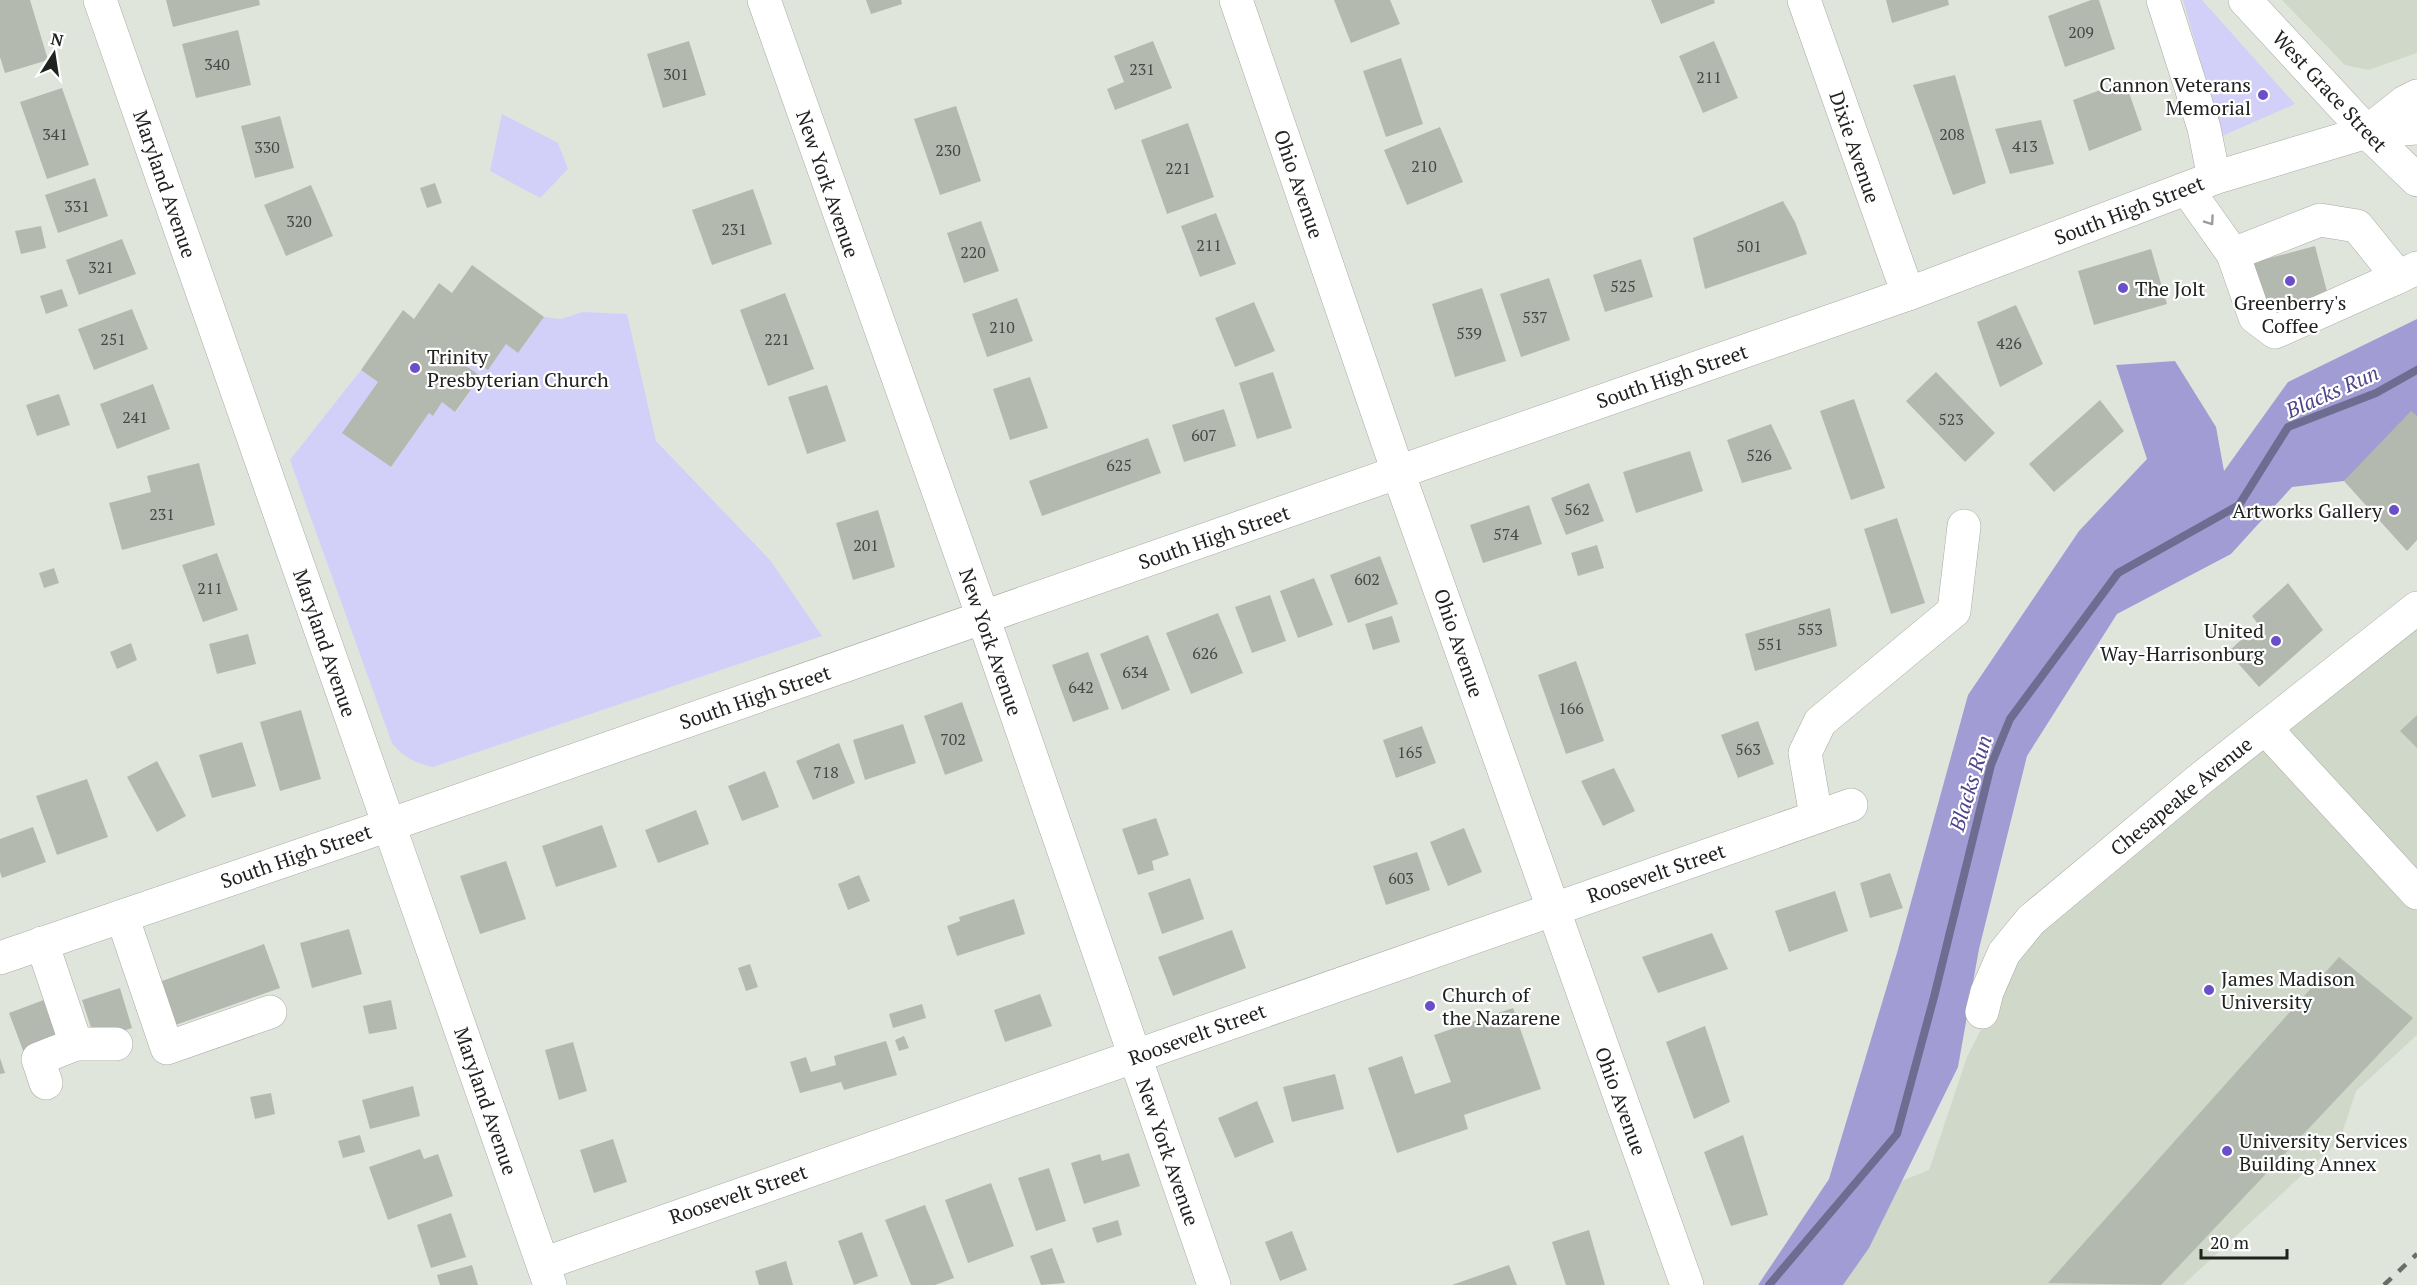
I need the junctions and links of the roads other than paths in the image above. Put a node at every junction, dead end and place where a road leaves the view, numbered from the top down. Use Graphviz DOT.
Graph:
graph roads {
  1 [pos="100,0"];
  2 [pos="764,0"];
  3 [pos="1236,0"];
  4 [pos="1804,0"];
  5 [pos="2163,0"];
  6 [pos="2245,0"];
  7 [pos="2417,96"];
  8 [pos="2417,128"];
  9 [pos="2367,132"];
  10 [pos="2417,180"];
  11 [pos="2201,183"];
  12 [pos="2234,254"];
  13 [pos="2405,273"];
  14 [pos="1908,294"];
  15 [pos="1398,472"];
  16 [pos="1964,526"];
  17 [pos="2417,608"];
  18 [pos="982,617"];
  19 [pos="2265,728"];
  20 [pos="1851,805"];
  21 [pos="1816,816"];
  22 [pos="389,825"];
  23 [pos="2417,893"];
  24 [pos="1552,910"];
  25 [pos="122,916"];
  26 [pos="42,943"];
  27 [pos="0,958"];
  28 [pos="270,1012"];
  29 [pos="1982,1012"];
  30 [pos="76,1044"];
  31 [pos="116,1044"];
  32 [pos="1134,1056"];
  33 [pos="46,1083"];
  34 [pos="547,1274"];
  35 [pos="1214,1285"];
  36 [pos="1687,1285"];
  1 -- 22 [label="street, Maryland Avenue"];
  2 -- 18 [label="street, New York Avenue"];
  3 -- 15 [label="street, Ohio Avenue"];
  4 -- 14 [label="street, Dixie Avenue"];
  5 -- 11 [label="street"];
  6 -- 9 [label="street, West Grace Street"];
  7 -- 9 [label="street, South High Street"];
  8 -- 9 [label="street"];
  9 -- 10 [label="street, West Grace Street"];
  9 -- 11 [label="street, South High Street"];
  11 -- 12 [label="street, one-way"];
  11 -- 14 [label="street, South High Street"];
  12 -- 13 [label="street"];
  12 -- 13 [label="street"];
  14 -- 15 [label="street, South High Street"];
  15 -- 18 [label="street, South High Street"];
  15 -- 24 [label="street, Ohio Avenue"];
  16 -- 21 [label="street"];
  17 -- 19 [label="street, Chesapeake Avenue"];
  18 -- 22 [label="street, South High Street"];
  18 -- 32 [label="street, New York Avenue"];
  19 -- 23 [label="street"];
  19 -- 29 [label="street, Chesapeake Avenue"];
  20 -- 21 [label="street, Roosevelt Street"];
  21 -- 24 [label="street, Roosevelt Street"];
  22 -- 25 [label="street, South High Street"];
  22 -- 34 [label="street, Maryland Avenue"];
  24 -- 32 [label="street, Roosevelt Street"];
  24 -- 36 [label="street, Ohio Avenue"];
  25 -- 26 [label="street, South High Street"];
  25 -- 28 [label="street"];
  26 -- 27 [label="street, South High Street"];
  26 -- 30 [label="street"];
  30 -- 31 [label="street"];
  30 -- 33 [label="street"];
  32 -- 34 [label="street, Roosevelt Street"];
  32 -- 35 [label="street, New York Avenue"];
}
